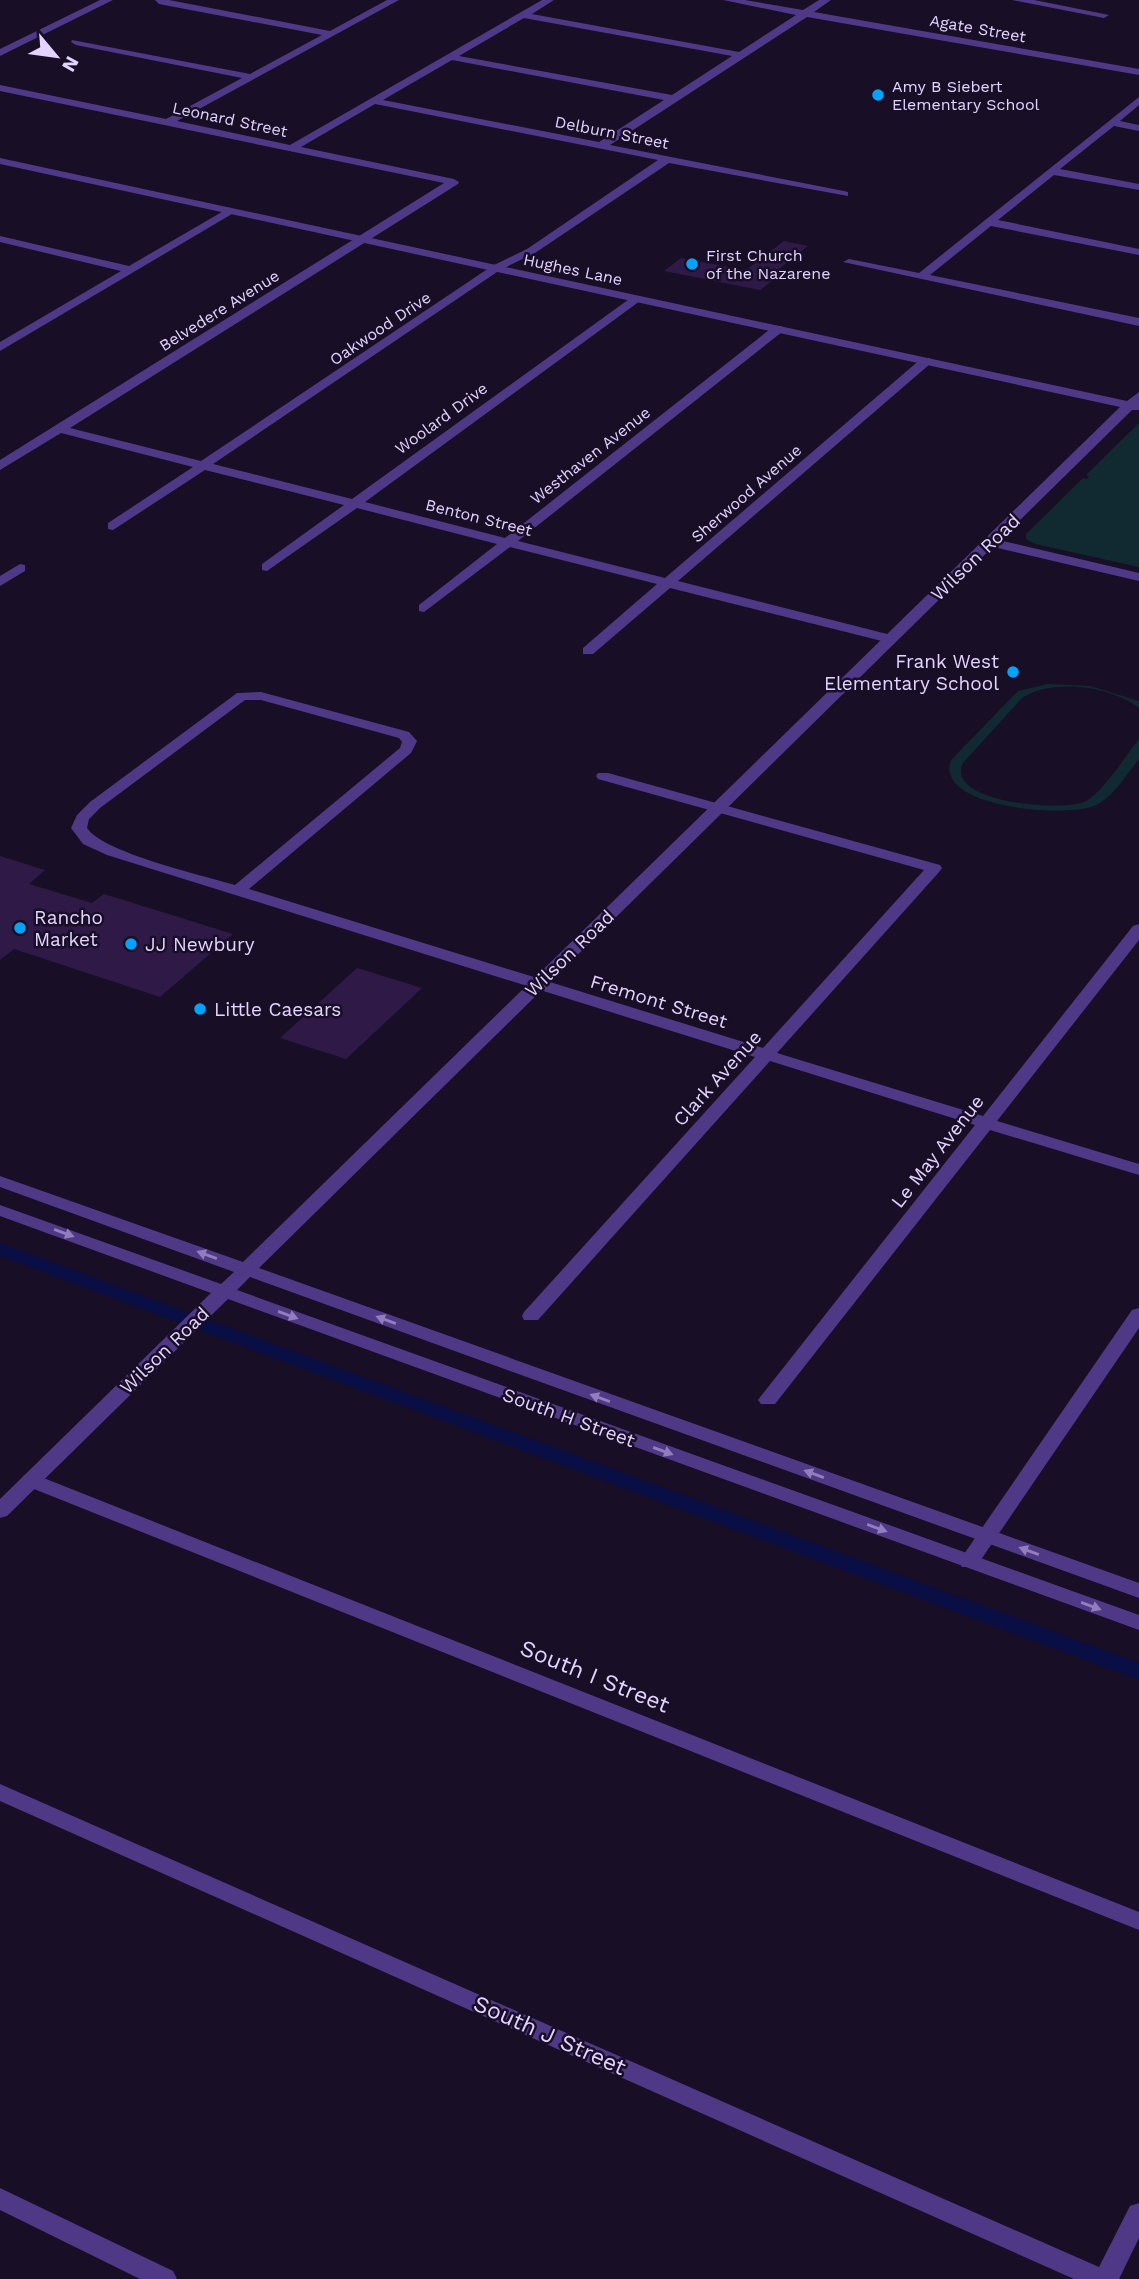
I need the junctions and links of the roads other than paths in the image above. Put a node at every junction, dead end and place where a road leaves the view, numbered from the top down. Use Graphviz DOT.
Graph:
graph roads {
  1 [pos="108,0"];
  2 [pos="394,0"];
  3 [pos="549,0"];
  4 [pos="728,0"];
  5 [pos="827,0"];
  6 [pos="1017,0"];
  7 [pos="159,1"];
  8 [pos="806,14"];
  9 [pos="523,15"];
  10 [pos="1104,15"];
  11 [pos="331,34"];
  12 [pos="76,42"];
  13 [pos="0,53"];
  14 [pos="741,55"];
  15 [pos="450,57"];
  16 [pos="1139,72"];
  17 [pos="252,77"];
  18 [pos="0,88"];
  19 [pos="674,99"];
  20 [pos="1139,100"];
  21 [pos="373,101"];
  22 [pos="168,122"];
  23 [pos="1111,122"];
  24 [pos="1139,128"];
  25 [pos="601,146"];
  26 [pos="292,148"];
  27 [pos="667,159"];
  28 [pos="0,161"];
  29 [pos="1052,171"];
  30 [pos="454,182"];
  31 [pos="1139,187"];
  32 [pos="844,194"];
  33 [pos="231,211"];
  34 [pos="989,222"];
  35 [pos="0,239"];
  36 [pos="362,239"];
  37 [pos="1139,252"];
  38 [pos="849,262"];
  39 [pos="496,268"];
  40 [pos="132,270"];
  41 [pos="921,277"];
  42 [pos="636,299"];
  43 [pos="1139,322"];
  44 [pos="778,329"];
  45 [pos="0,347"];
  46 [pos="926,361"];
  47 [pos="1136,403"];
  48 [pos="59,429"];
  49 [pos="0,466"];
  50 [pos="203,466"];
  51 [pos="353,504"];
  52 [pos="113,526"];
  53 [pos="507,542"];
  54 [pos="990,542"];
  55 [pos="267,566"];
  56 [pos="20,568"];
  57 [pos="1139,577"];
  58 [pos="0,582"];
  59 [pos="668,583"];
  60 [pos="424,608"];
  61 [pos="890,639"];
  62 [pos="588,651"];
  63 [pos="603,776"];
  64 [pos="718,806"];
  65 [pos="237,891"];
  66 [pos="1139,929"];
  67 [pos="537,985"];
  68 [pos="765,1055"];
  69 [pos="986,1123"];
  70 [pos="1139,1170"];
  71 [pos="0,1181"];
  72 [pos="0,1210"];
  73 [pos="247,1269"];
  74 [pos="224,1292"];
  75 [pos="1139,1314"];
  76 [pos="531,1316"];
  77 [pos="768,1400"];
  78 [pos="31,1480"];
  79 [pos="0,1511"];
  80 [pos="989,1537"];
  81 [pos="970,1562"];
  82 [pos="1139,1591"];
  83 [pos="1139,1623"];
  84 [pos="0,1792"];
  85 [pos="1139,1921"];
  86 [pos="0,2198"];
  87 [pos="1139,2213"];
  88 [pos="164,2279"];
  89 [pos="1103,2279"];
  1 -- 13 [label="street"];
  2 -- 11 [label="street"];
  3 -- 9 [label="street"];
  4 -- 8 [label="street, Agate Street"];
  5 -- 8 [label="street"];
  6 -- 10 [label="street"];
  7 -- 11 [label="street"];
  8 -- 14 [label="street"];
  8 -- 16 [label="street, Agate Street"];
  9 -- 14 [label="street"];
  9 -- 15 [label="street"];
  11 -- 17 [label="street"];
  12 -- 17 [label="street"];
  14 -- 19 [label="street"];
  15 -- 19 [label="street"];
  15 -- 21 [label="street"];
  17 -- 22 [label="street"];
  18 -- 22 [label="street, Leonard Street"];
  19 -- 25 [label="street"];
  20 -- 23 [label="street"];
  21 -- 25 [label="street, Delburn Street"];
  21 -- 26 [label="street"];
  22 -- 26 [label="street, Leonard Street"];
  23 -- 24 [label="street"];
  23 -- 29 [label="street"];
  25 -- 27 [label="street, Delburn Street"];
  26 -- 30 [label="street, Leonard Street"];
  27 -- 32 [label="street, Delburn Street"];
  27 -- 39 [label="street, Oakwood Drive"];
  28 -- 33 [label="street, Hughes Lane"];
  29 -- 31 [label="street"];
  29 -- 34 [label="street"];
  30 -- 36 [label="street, Belvedere Avenue"];
  33 -- 36 [label="street, Hughes Lane"];
  33 -- 40 [label="street"];
  34 -- 37 [label="street"];
  34 -- 41 [label="street"];
  35 -- 40 [label="street"];
  36 -- 39 [label="street, Hughes Lane"];
  36 -- 48 [label="street, Belvedere Avenue"];
  38 -- 41 [label="street"];
  39 -- 42 [label="street, Hughes Lane"];
  39 -- 50 [label="street, Oakwood Drive"];
  40 -- 45 [label="street"];
  41 -- 43 [label="street"];
  42 -- 44 [label="street, Hughes Lane"];
  42 -- 51 [label="street, Woolard Drive"];
  44 -- 46 [label="street, Hughes Lane"];
  44 -- 53 [label="street, Westhaven Avenue"];
  46 -- 47 [label="street, Hughes Lane"];
  46 -- 59 [label="street, Sherwood Avenue"];
  47 -- 54 [label="street, Wilson Road"];
  48 -- 49 [label="street, Belvedere Avenue"];
  48 -- 50 [label="street, Benton Street"];
  50 -- 51 [label="street, Benton Street"];
  50 -- 52 [label="street, Oakwood Drive"];
  51 -- 53 [label="street, Benton Street"];
  51 -- 55 [label="street, Woolard Drive"];
  53 -- 59 [label="street, Benton Street"];
  53 -- 60 [label="street, Westhaven Avenue"];
  54 -- 57 [label="street"];
  54 -- 61 [label="street, Wilson Road"];
  56 -- 58 [label="street"];
  59 -- 61 [label="street, Benton Street"];
  59 -- 62 [label="street, Sherwood Avenue"];
  61 -- 64 [label="street, Wilson Road"];
  63 -- 64 [label="street"];
  64 -- 67 [label="street, Wilson Road"];
  64 -- 68 [label="street, Clark Avenue"];
  65 -- 65 [label="street, Fremont Street"];
  65 -- 67 [label="street, Fremont Street"];
  66 -- 69 [label="street, Le May Avenue"];
  67 -- 68 [label="street, Fremont Street"];
  67 -- 73 [label="street, Wilson Road"];
  68 -- 69 [label="street, Fremont Street"];
  68 -- 76 [label="street, Clark Avenue"];
  69 -- 70 [label="street, Fremont Street"];
  69 -- 77 [label="street, Le May Avenue"];
  73 -- 71 [label="street, South H Street, one-way"];
  72 -- 74 [label="street, South H Street, one-way"];
  73 -- 74 [label="street, Wilson Road"];
  80 -- 73 [label="street, South H Street, one-way"];
  74 -- 78 [label="street, Wilson Road"];
  74 -- 81 [label="street, South H Street, one-way"];
  75 -- 80 [label="street"];
  78 -- 79 [label="street, Wilson Road"];
  78 -- 85 [label="street, South I Street"];
  80 -- 81 [label="street"];
  82 -- 80 [label="street, South H Street, one-way"];
  81 -- 83 [label="street, South H Street, one-way"];
  84 -- 89 [label="street, South J Street"];
  86 -- 88 [label="street"];
  87 -- 89 [label="street"];
}
